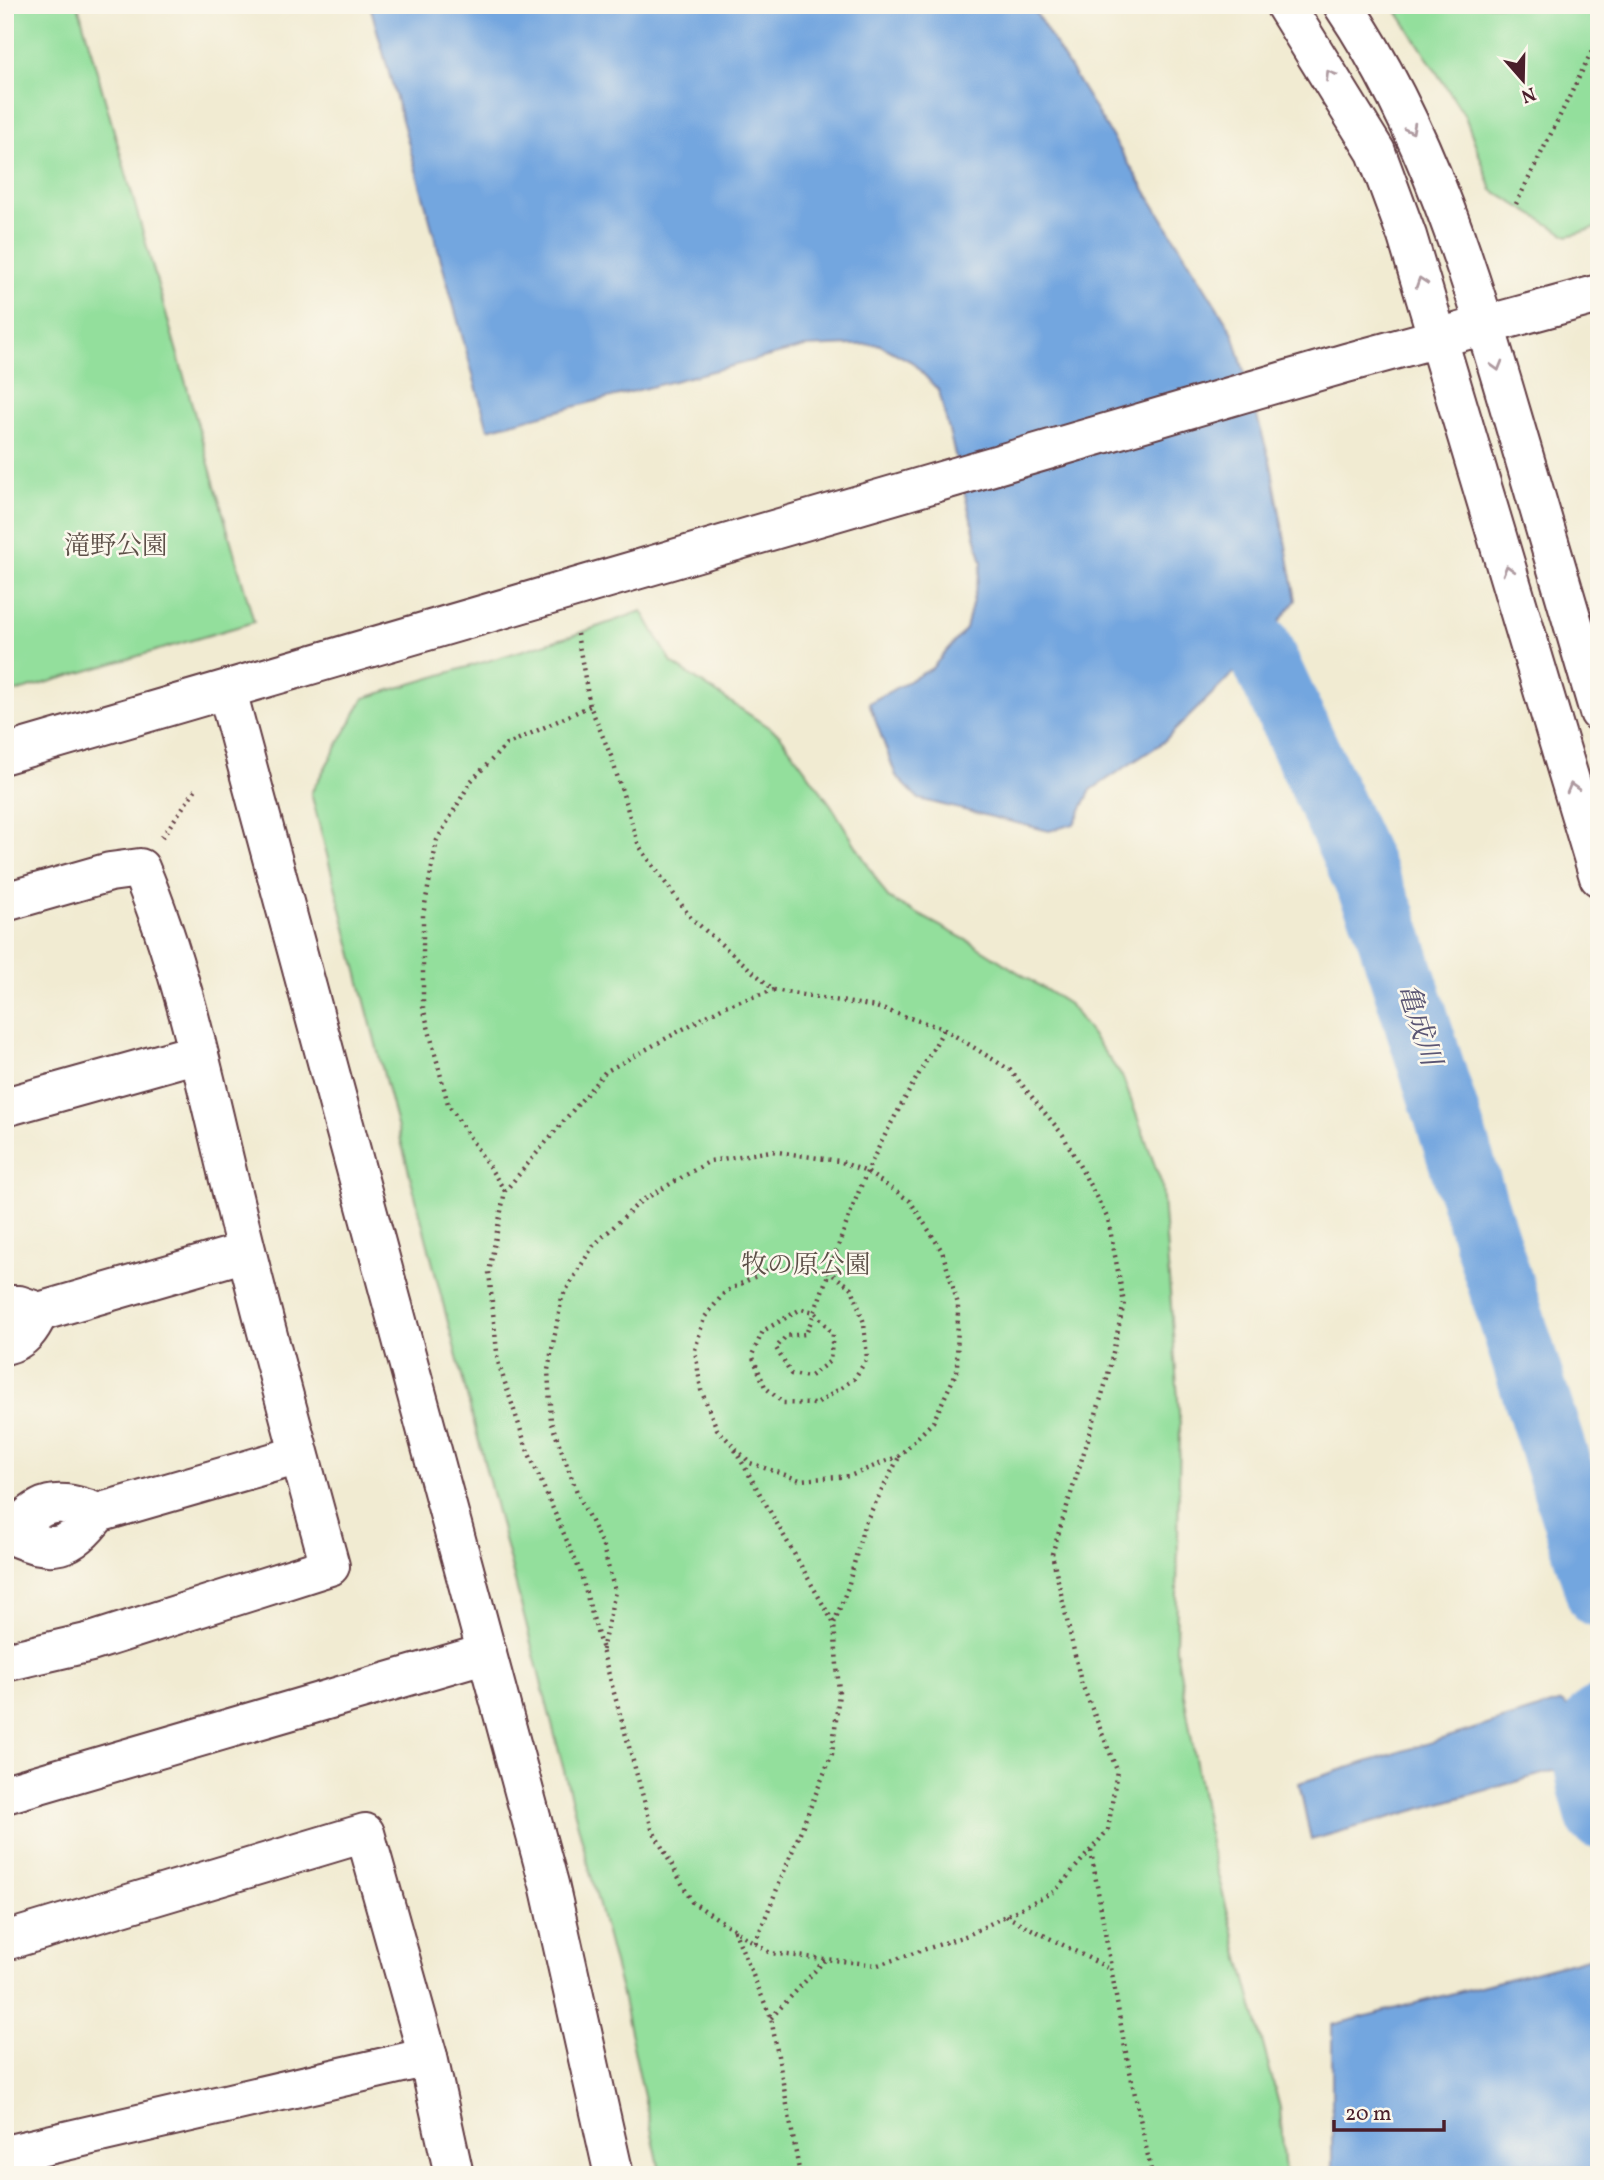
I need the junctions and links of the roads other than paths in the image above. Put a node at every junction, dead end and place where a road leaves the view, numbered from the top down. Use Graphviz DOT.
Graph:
graph roads {
  1 [pos="1284,5"];
  2 [pos="1343,5"];
  3 [pos="1599,294"];
  4 [pos="1485,325"];
  5 [pos="1439,338"];
  6 [pos="227,691"];
  7 [pos="1599,712"];
  8 [pos="5,754"];
  9 [pos="1599,877"];
  10 [pos="5,902"];
  11 [pos="198,1053"];
  12 [pos="5,1107"];
  13 [pos="246,1252"];
  14 [pos="22,1308"];
  15 [pos="5,1345"];
  16 [pos="299,1455"];
  17 [pos="8,1536"];
  18 [pos="487,1653"];
  19 [pos="5,1662"];
  20 [pos="5,1794"];
  21 [pos="5,1941"];
  22 [pos="428,2057"];
  23 [pos="5,2155"];
  24 [pos="454,2175"];
  25 [pos="614,2175"];
  5 -- 1 [label="street, one-way"];
  2 -- 4 [label="street, one-way"];
  3 -- 4 [label="street"];
  4 -- 5 [label="street"];
  4 -- 7 [label="street, one-way"];
  5 -- 6 [label="street"];
  9 -- 5 [label="street, one-way"];
  6 -- 8 [label="street"];
  6 -- 18 [label="street"];
  10 -- 11 [label="street"];
  11 -- 12 [label="street"];
  11 -- 13 [label="street"];
  13 -- 14 [label="street"];
  13 -- 16 [label="street"];
  14 -- 15 [label="street"];
  16 -- 17 [label="street"];
  16 -- 19 [label="street"];
  18 -- 20 [label="street"];
  18 -- 25 [label="street"];
  21 -- 22 [label="street"];
  22 -- 23 [label="street"];
  22 -- 24 [label="street"];
}
